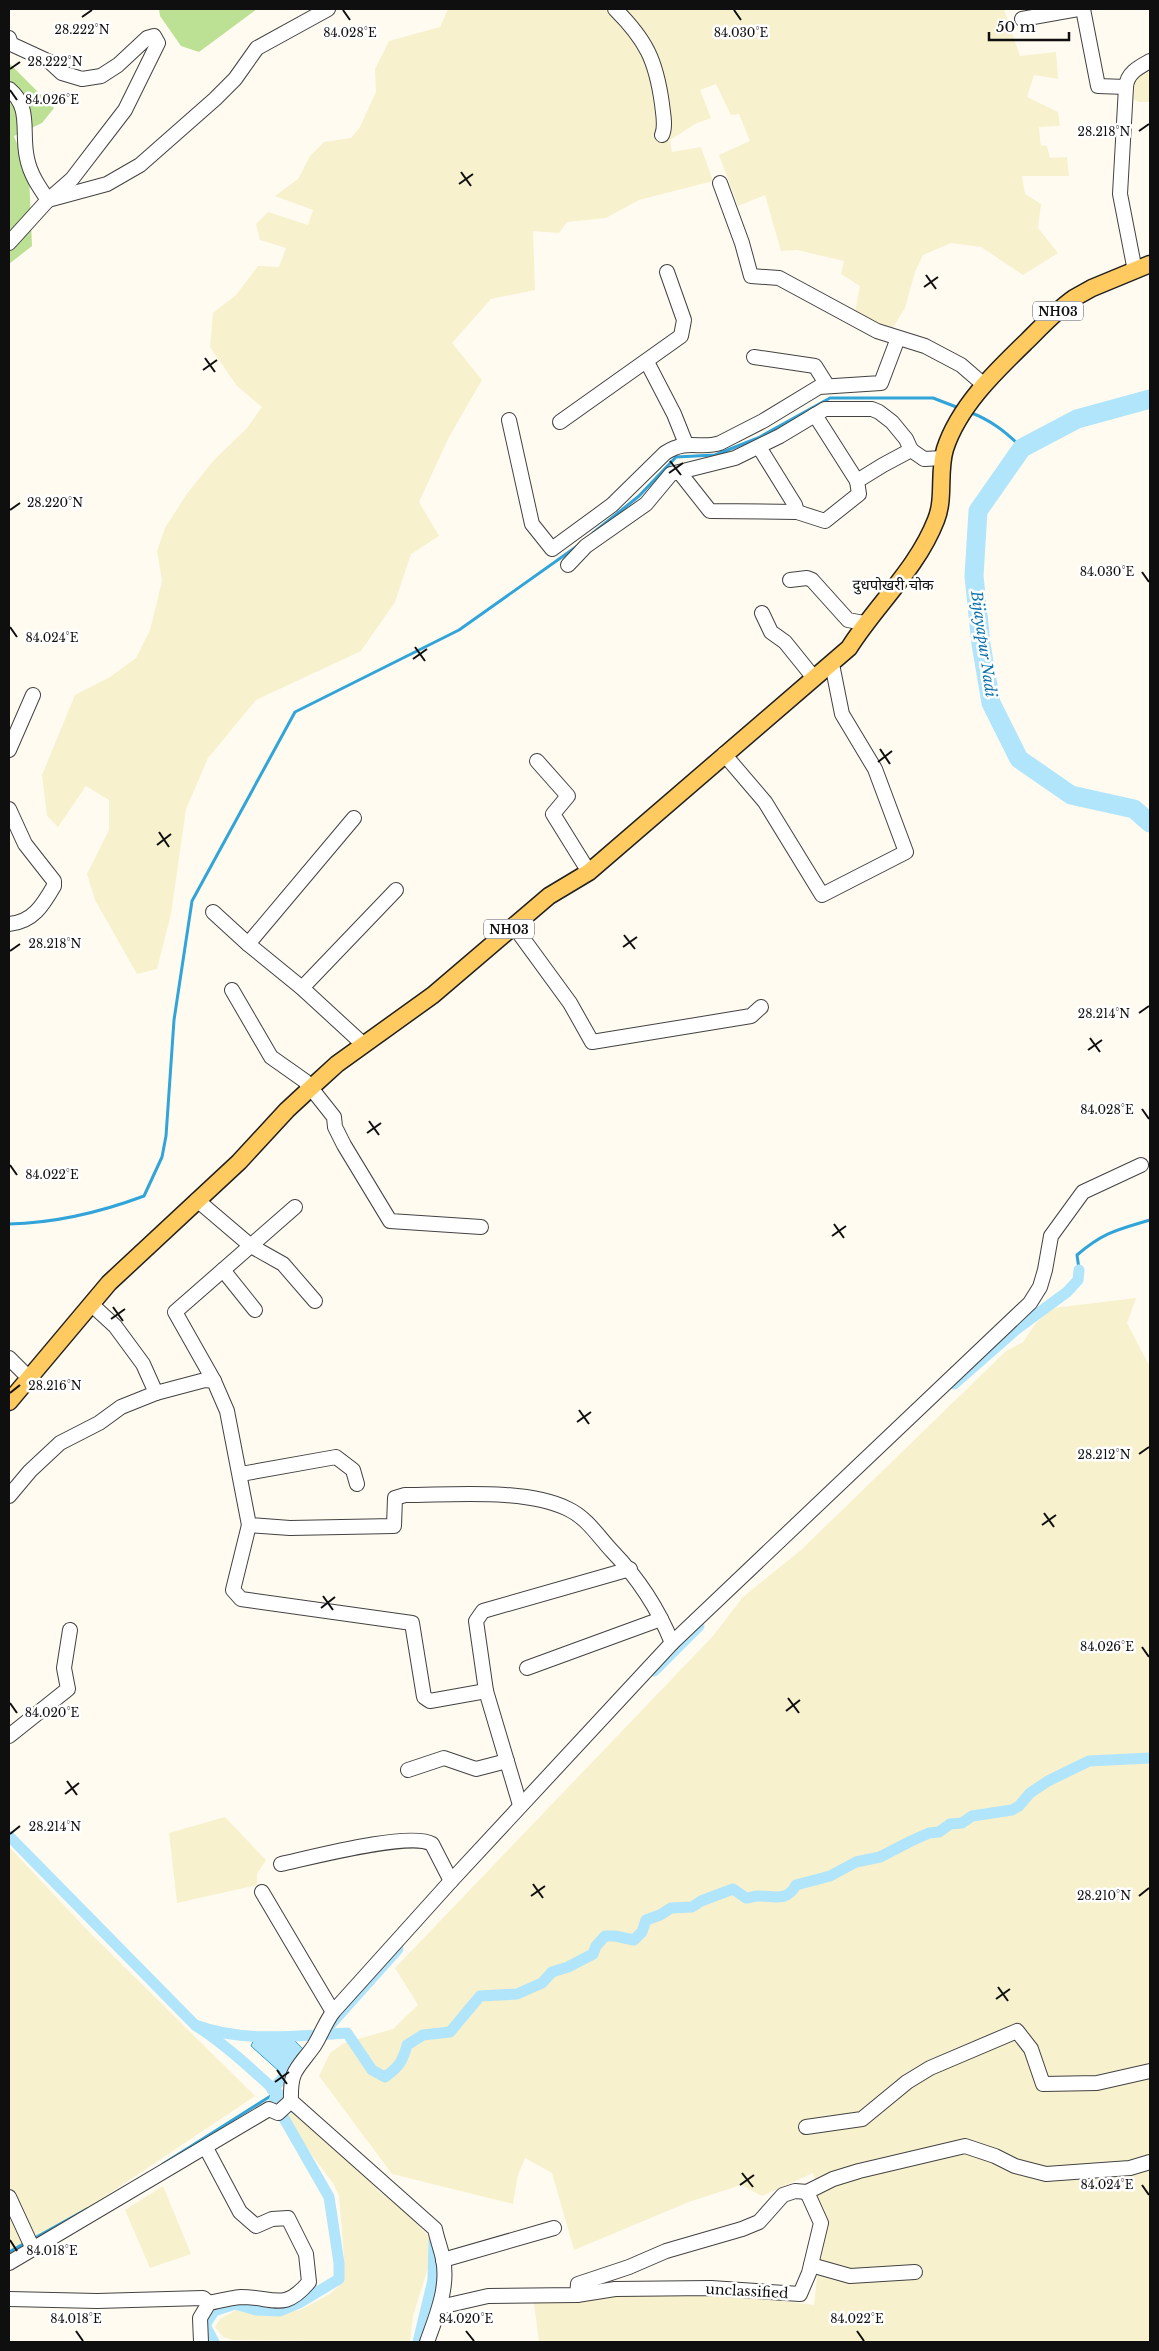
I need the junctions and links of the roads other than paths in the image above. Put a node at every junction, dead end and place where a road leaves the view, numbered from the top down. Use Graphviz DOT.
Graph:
graph roads {
  1 [pos="328,9"];
  2 [pos="615,9"];
  3 [pos="1078,9"];
  4 [pos="1083,9"];
  5 [pos="1022,19"];
  6 [pos="9,38"];
  7 [pos="1150,61"];
  8 [pos="1126,87"];
  9 [pos="9,89"];
  10 [pos="662,135"];
  11 [pos="720,183"];
  12 [pos="48,200"];
  13 [pos="9,243"];
  14 [pos="1150,264"];
  15 [pos="1135,271"];
  16 [pos="667,272"];
  17 [pos="898,338"];
  18 [pos="754,357"];
  19 [pos="647,362"];
  20 [pos="983,384"];
  21 [pos="826,385"];
  22 [pos="815,415"];
  23 [pos="509,420"];
  24 [pos="560,422"];
  25 [pos="686,444"];
  26 [pos="759,447"];
  27 [pos="911,450"];
  28 [pos="943,458"];
  29 [pos="680,472"];
  30 [pos="857,481"];
  31 [pos="797,512"];
  32 [pos="568,565"];
  33 [pos="790,580"];
  34 [pos="762,613"];
  35 [pos="864,623"];
  36 [pos="832,664"];
  37 [pos="814,678"];
  38 [pos="33,695"];
  39 [pos="9,750"];
  40 [pos="724,754"];
  41 [pos="537,761"];
  42 [pos="9,809"];
  43 [pos="354,818"];
  44 [pos="589,872"];
  45 [pos="396,890"];
  46 [pos="213,912"];
  47 [pos="9,924"];
  48 [pos="513,926"];
  49 [pos="248,944"];
  50 [pos="302,988"];
  51 [pos="232,990"];
  52 [pos="756,1011"];
  53 [pos="364,1046"];
  54 [pos="311,1088"];
  55 [pos="1141,1165"];
  56 [pos="197,1200"];
  57 [pos="295,1207"];
  58 [pos="481,1227"];
  59 [pos="251,1246"];
  60 [pos="223,1270"];
  61 [pos="315,1301"];
  62 [pos="91,1304"];
  63 [pos="255,1310"];
  64 [pos="9,1358"];
  65 [pos="29,1378"];
  66 [pos="214,1381"];
  67 [pos="156,1393"];
  68 [pos="9,1402"];
  69 [pos="241,1474"];
  70 [pos="357,1484"];
  71 [pos="9,1496"];
  72 [pos="249,1525"];
  73 [pos="630,1569"];
  74 [pos="661,1619"];
  75 [pos="70,1630"];
  76 [pos="672,1643"];
  77 [pos="527,1668"];
  78 [pos="486,1691"];
  79 [pos="9,1736"];
  80 [pos="507,1761"];
  81 [pos="408,1770"];
  82 [pos="520,1805"];
  83 [pos="281,1864"];
  84 [pos="451,1880"];
  85 [pos="262,1892"];
  86 [pos="333,2012"];
  87 [pos="1150,2071"];
  88 [pos="291,2101"];
  89 [pos="806,2127"];
  90 [pos="206,2148"];
  91 [pos="1150,2162"];
  92 [pos="806,2192"];
  93 [pos="9,2197"];
  94 [pos="554,2228"];
  95 [pos="33,2248"];
  96 [pos="443,2260"];
  97 [pos="9,2263"];
  98 [pos="811,2265"];
  99 [pos="914,2272"];
  100 [pos="577,2294"];
  101 [pos="9,2299"];
  102 [pos="209,2304"];
  103 [pos="440,2307"];
  104 [pos="201,2342"];
  105 [pos="427,2342"];
  1 -- 12 [label="street"];
  2 -- 10 [label="street"];
  3 -- 5 [label="street"];
  4 -- 8 [label="street"];
  6 -- 12 [label="street"];
  7 -- 8 [label="street"];
  8 -- 15 [label="street"];
  9 -- 12 [label="street"];
  11 -- 17 [label="street"];
  12 -- 13 [label="street"];
  14 -- 15 [label="main road, NH03"];
  15 -- 20 [label="main road, NH03"];
  16 -- 19 [label="street"];
  17 -- 20 [label="street"];
  17 -- 21 [label="street"];
  18 -- 21 [label="street"];
  19 -- 24 [label="street"];
  19 -- 25 [label="street"];
  20 -- 28 [label="main road, NH03"];
  21 -- 25 [label="street"];
  22 -- 26 [label="street"];
  22 -- 27 [label="street"];
  22 -- 30 [label="street"];
  23 -- 25 [label="street"];
  26 -- 29 [label="street"];
  26 -- 31 [label="street"];
  27 -- 28 [label="street"];
  27 -- 30 [label="street"];
  28 -- 35 [label="main road, NH03"];
  29 -- 31 [label="street"];
  29 -- 32 [label="street"];
  30 -- 31 [label="street"];
  33 -- 35 [label="street"];
  34 -- 37 [label="street"];
  35 -- 36 [label="main road, NH03"];
  36 -- 37 [label="main road, NH03"];
  36 -- 40 [label="street"];
  37 -- 40 [label="main road, NH03"];
  38 -- 39 [label="street"];
  40 -- 44 [label="main road, NH03"];
  41 -- 44 [label="street"];
  42 -- 47 [label="street"];
  43 -- 49 [label="street"];
  44 -- 48 [label="main road, NH03"];
  45 -- 50 [label="street"];
  46 -- 49 [label="street"];
  48 -- 52 [label="street"];
  48 -- 53 [label="main road, NH03"];
  49 -- 50 [label="street"];
  50 -- 53 [label="street"];
  51 -- 54 [label="street"];
  53 -- 54 [label="main road, NH03"];
  54 -- 56 [label="main road, NH03"];
  54 -- 58 [label="street"];
  55 -- 76 [label="street"];
  56 -- 59 [label="street"];
  56 -- 62 [label="main road, NH03"];
  57 -- 59 [label="street"];
  59 -- 60 [label="street"];
  59 -- 61 [label="street"];
  60 -- 63 [label="street"];
  60 -- 66 [label="street"];
  62 -- 65 [label="main road, NH03"];
  62 -- 67 [label="street"];
  64 -- 65 [label="street"];
  65 -- 68 [label="main road, NH03"];
  66 -- 67 [label="street"];
  66 -- 69 [label="street"];
  67 -- 71 [label="street"];
  69 -- 70 [label="street"];
  69 -- 72 [label="street"];
  72 -- 73 [label="street"];
  72 -- 78 [label="street"];
  73 -- 74 [label="street"];
  73 -- 78 [label="street"];
  74 -- 76 [label="street"];
  74 -- 77 [label="street"];
  75 -- 79 [label="street"];
  76 -- 82 [label="street"];
  78 -- 80 [label="street"];
  80 -- 81 [label="street"];
  80 -- 82 [label="street"];
  82 -- 84 [label="street"];
  83 -- 84 [label="street"];
  84 -- 86 [label="street"];
  85 -- 86 [label="street"];
  86 -- 88 [label="street"];
  87 -- 89 [label="street"];
  88 -- 90 [label="street"];
  88 -- 96 [label="street"];
  90 -- 95 [label="street"];
  90 -- 102 [label="street"];
  91 -- 92 [label="street"];
  92 -- 98 [label="street, unclassified"];
  92 -- 100 [label="street"];
  93 -- 95 [label="street"];
  94 -- 96 [label="street"];
  95 -- 97 [label="street"];
  96 -- 103 [label="street"];
  98 -- 99 [label="street"];
  98 -- 100 [label="street, unclassified"];
  100 -- 103 [label="street, unclassified"];
  101 -- 102 [label="street"];
  102 -- 104 [label="street"];
  103 -- 105 [label="street"];
}
